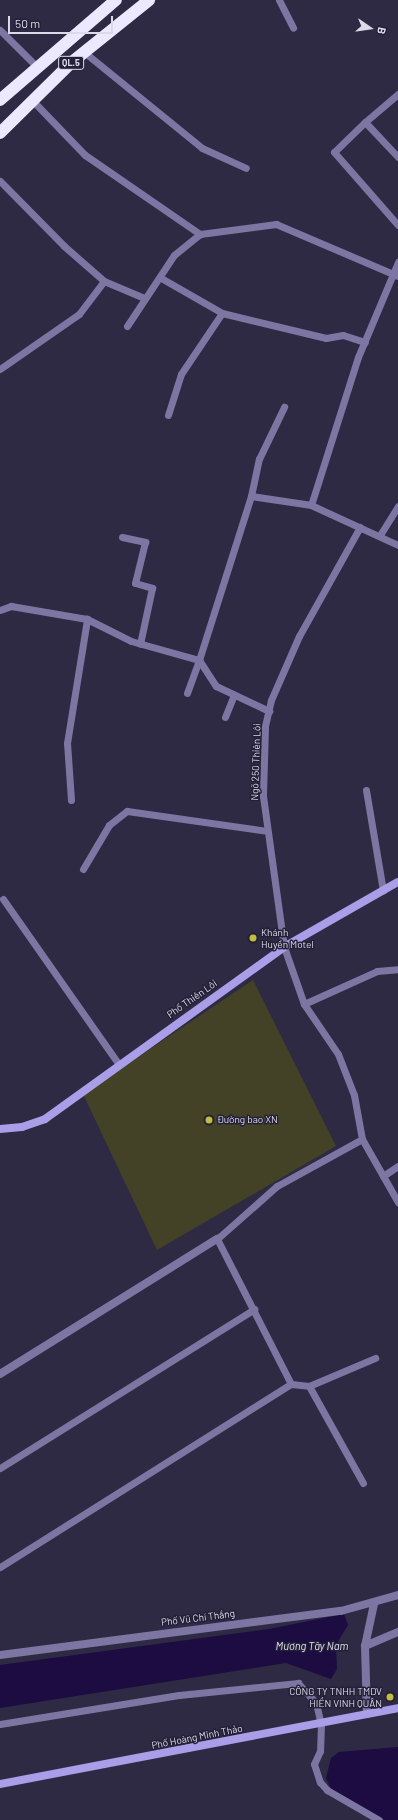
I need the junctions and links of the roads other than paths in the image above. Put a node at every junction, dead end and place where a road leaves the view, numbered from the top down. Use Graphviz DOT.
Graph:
graph roads {
  1 [pos="116,0"];
  2 [pos="149,0"];
  3 [pos="278,0"];
  4 [pos="293,28"];
  5 [pos="0,30"];
  6 [pos="84,52"];
  7 [pos="36,66"];
  8 [pos="398,94"];
  9 [pos="0,100"];
  10 [pos="32,100"];
  11 [pos="365,122"];
  12 [pos="0,133"];
  13 [pos="398,157"];
  14 [pos="246,168"];
  15 [pos="0,181"];
  16 [pos="398,225"];
  17 [pos="200,234"];
  18 [pos="398,262"];
  19 [pos="395,275"];
  20 [pos="161,278"];
  21 [pos="104,281"];
  22 [pos="144,298"];
  23 [pos="222,313"];
  24 [pos="127,326"];
  25 [pos="365,342"];
  26 [pos="0,369"];
  27 [pos="284,407"];
  28 [pos="168,415"];
  29 [pos="250,496"];
  30 [pos="311,505"];
  31 [pos="398,506"];
  32 [pos="360,527"];
  33 [pos="380,535"];
  34 [pos="122,537"];
  35 [pos="398,545"];
  36 [pos="0,610"];
  37 [pos="87,619"];
  38 [pos="140,644"];
  39 [pos="199,660"];
  40 [pos="187,693"];
  41 [pos="234,695"];
  42 [pos="269,711"];
  43 [pos="225,717"];
  44 [pos="366,790"];
  45 [pos="71,800"];
  46 [pos="267,830"];
  47 [pos="83,869"];
  48 [pos="398,882"];
  49 [pos="383,891"];
  50 [pos="3,899"];
  51 [pos="284,947"];
  52 [pos="398,969"];
  53 [pos="304,1004"];
  54 [pos="118,1063"];
  55 [pos="0,1129"];
  56 [pos="362,1139"];
  57 [pos="398,1166"];
  58 [pos="383,1176"];
  59 [pos="398,1202"];
  60 [pos="217,1239"];
  61 [pos="254,1310"];
  62 [pos="375,1358"];
  63 [pos="0,1374"];
  64 [pos="291,1384"];
  65 [pos="309,1386"];
  66 [pos="0,1468"];
  67 [pos="362,1483"];
  68 [pos="0,1567"];
  69 [pos="398,1595"];
  70 [pos="374,1604"];
  71 [pos="398,1632"];
  72 [pos="365,1646"];
  73 [pos="0,1655"];
  74 [pos="398,1708"];
  75 [pos="367,1714"];
  76 [pos="0,1724"];
  77 [pos="321,1724"];
  78 [pos="0,1784"];
  79 [pos="379,1820"];
  1 -- 7 [label="highway, QL.5"];
  2 -- 6 [label="highway, QL.5"];
  3 -- 4 [label="lane"];
  5 -- 7 [label="lane"];
  6 -- 10 [label="highway, QL.5"];
  6 -- 14 [label="lane"];
  7 -- 9 [label="highway, QL.5"];
  8 -- 11 [label="lane"];
  10 -- 12 [label="highway, QL.5"];
  10 -- 17 [label="lane"];
  11 -- 13 [label="lane"];
  11 -- 16 [label="lane"];
  15 -- 21 [label="lane"];
  17 -- 19 [label="lane"];
  17 -- 20 [label="lane"];
  18 -- 19 [label="lane"];
  19 -- 25 [label="lane"];
  20 -- 22 [label="lane"];
  20 -- 23 [label="lane"];
  21 -- 22 [label="lane"];
  21 -- 26 [label="lane"];
  22 -- 24 [label="lane"];
  23 -- 25 [label="lane"];
  23 -- 28 [label="lane"];
  25 -- 30 [label="lane"];
  27 -- 29 [label="lane"];
  29 -- 30 [label="lane"];
  29 -- 39 [label="lane"];
  30 -- 32 [label="lane"];
  31 -- 33 [label="lane"];
  32 -- 33 [label="lane"];
  32 -- 42 [label="lane, Ngõ 250 Thiên Lôi"];
  33 -- 35 [label="lane"];
  34 -- 38 [label="lane"];
  36 -- 37 [label="lane"];
  37 -- 38 [label="lane"];
  37 -- 45 [label="lane"];
  38 -- 39 [label="lane"];
  39 -- 40 [label="lane"];
  39 -- 41 [label="lane"];
  41 -- 42 [label="lane"];
  41 -- 43 [label="lane"];
  42 -- 46 [label="lane, Ngõ 250 Thiên Lôi"];
  44 -- 49 [label="lane"];
  46 -- 47 [label="lane"];
  46 -- 51 [label="lane, Ngõ 250 Thiên Lôi"];
  48 -- 49 [label="main road, Phố Thiên Lôi"];
  49 -- 51 [label="main road, Phố Thiên Lôi"];
  50 -- 54 [label="lane"];
  51 -- 53 [label="lane, Ngõ 250 Thiên Lôi"];
  51 -- 54 [label="main road, Phố Thiên Lôi"];
  52 -- 53 [label="lane"];
  53 -- 56 [label="lane, Ngõ 250 Thiên Lôi"];
  54 -- 55 [label="main road, Phố Thiên Lôi"];
  56 -- 58 [label="lane, Ngõ 250 Thiên Lôi"];
  56 -- 60 [label="lane"];
  57 -- 58 [label="lane"];
  58 -- 59 [label="lane, Ngõ 250 Thiên Lôi"];
  60 -- 61 [label="lane"];
  60 -- 63 [label="street"];
  61 -- 64 [label="lane"];
  61 -- 66 [label="lane"];
  62 -- 65 [label="lane"];
  64 -- 65 [label="lane"];
  64 -- 68 [label="lane"];
  65 -- 67 [label="lane"];
  69 -- 70 [label="street, Phố Vũ Chí Thắng"];
  70 -- 72 [label="street"];
  70 -- 73 [label="street, Phố Vũ Chí Thắng"];
  71 -- 72 [label="street"];
  72 -- 75 [label="street"];
  74 -- 75 [label="main road, Phố Hoàng Minh Thảo"];
  75 -- 77 [label="main road, Phố Hoàng Minh Thảo"];
  76 -- 77 [label="lane"];
  77 -- 78 [label="main road, Phố Hoàng Minh Thảo"];
  77 -- 79 [label="lane"];
}
